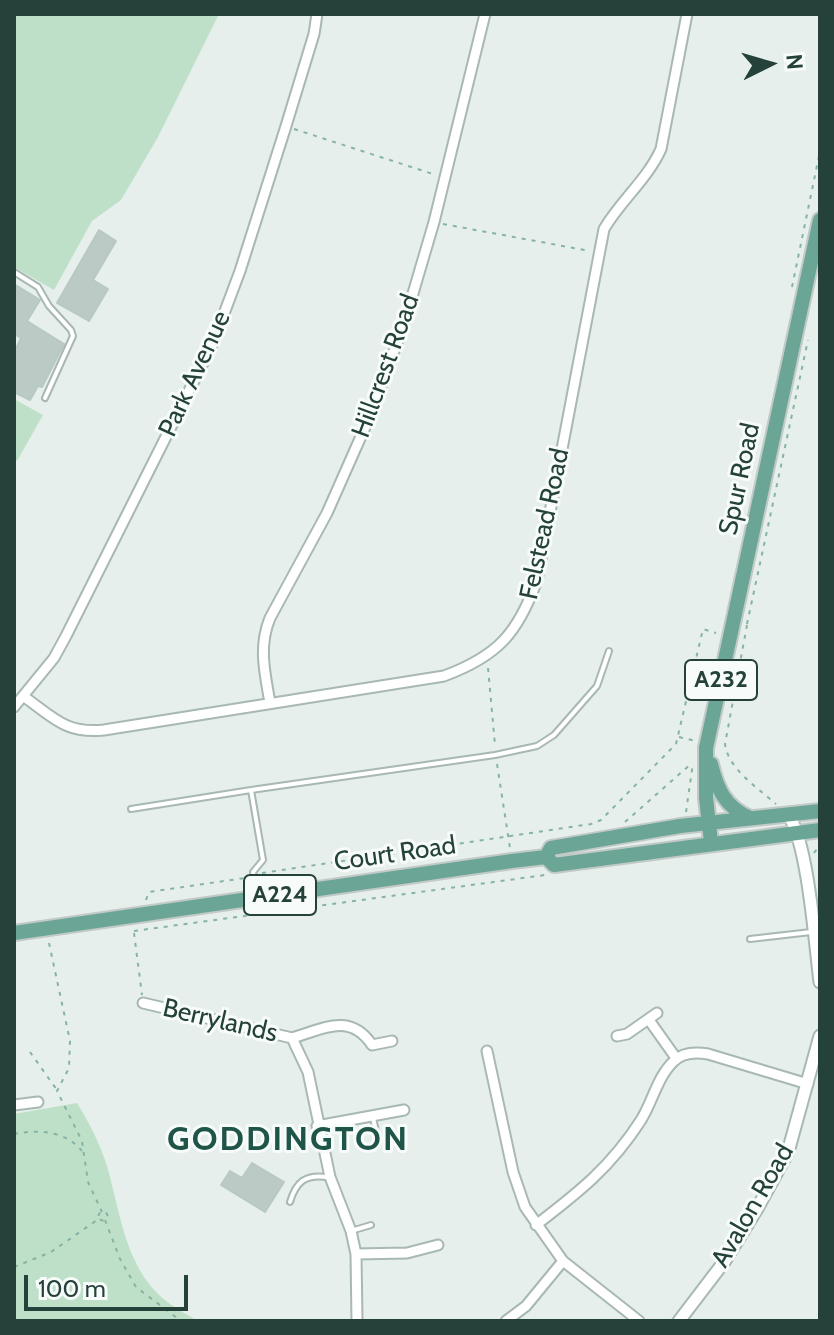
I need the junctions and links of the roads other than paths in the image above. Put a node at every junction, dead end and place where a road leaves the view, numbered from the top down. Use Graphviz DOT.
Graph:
graph roads {
  1 [pos="317,14"];
  2 [pos="485,14"];
  3 [pos="687,14"];
  4 [pos="820,220"];
  5 [pos="14,272"];
  6 [pos="45,398"];
  7 [pos="609,651"];
  8 [pos="23,696"];
  9 [pos="270,703"];
  10 [pos="14,707"];
  11 [pos="701,750"];
  12 [pos="251,790"];
  13 [pos="131,809"];
  14 [pos="777,810"];
  15 [pos="820,811"];
  16 [pos="750,818"];
  17 [pos="709,823"];
  18 [pos="820,830"];
  19 [pos="797,833"];
  20 [pos="711,842"];
  21 [pos="546,857"];
  22 [pos="257,898"];
  23 [pos="815,916"];
  24 [pos="813,932"];
  25 [pos="14,933"];
  26 [pos="750,939"];
  27 [pos="820,976"];
  28 [pos="143,1003"];
  29 [pos="617,1036"];
  30 [pos="820,1036"];
  31 [pos="292,1038"];
  32 [pos="392,1041"];
  33 [pos="487,1051"];
  34 [pos="676,1058"];
  35 [pos="808,1084"];
  36 [pos="38,1102"];
  37 [pos="14,1105"];
  38 [pos="404,1110"];
  39 [pos="372,1116"];
  40 [pos="317,1126"];
  41 [pos="378,1140"];
  42 [pos="330,1177"];
  43 [pos="290,1202"];
  44 [pos="371,1225"];
  45 [pos="536,1225"];
  46 [pos="351,1231"];
  47 [pos="438,1245"];
  48 [pos="356,1254"];
  49 [pos="563,1261"];
  50 [pos="357,1321"];
  51 [pos="506,1321"];
  52 [pos="639,1321"];
  53 [pos="679,1321"];
  1 -- 8 [label="street, Park Avenue"];
  2 -- 9 [label="street, Hillcrest Road"];
  3 -- 9 [label="street, Felstead Road"];
  4 -- 11 [label="main road, Spur Road / A232"];
  5 -- 6 [label="lane"];
  7 -- 12 [label="lane"];
  8 -- 9 [label="street, Felstead Road"];
  8 -- 10 [label="street, Park Avenue"];
  11 -- 16 [label="main road"];
  11 -- 17 [label="main road, Spur Road"];
  12 -- 13 [label="lane"];
  12 -- 22 [label="lane"];
  14 -- 15 [label="main road, Court Road / A224"];
  14 -- 16 [label="main road, Court Road / A224"];
  14 -- 19 [label="street"];
  16 -- 17 [label="main road, Court Road / A224"];
  17 -- 20 [label="main road, Spur Road"];
  17 -- 21 [label="main road, Court Road / A224"];
  18 -- 19 [label="main road, Court Road / A224"];
  19 -- 20 [label="main road, Court Road / A224"];
  19 -- 23 [label="street"];
  20 -- 21 [label="main road, Court Road / A224"];
  21 -- 22 [label="main road, Court Road / A224"];
  22 -- 25 [label="main road, Court Road / A224"];
  23 -- 24 [label="street"];
  24 -- 26 [label="lane"];
  24 -- 27 [label="street"];
  28 -- 31 [label="street, Berrylands"];
  29 -- 34 [label="street"];
  30 -- 35 [label="street, Avalon Road"];
  31 -- 32 [label="street"];
  31 -- 40 [label="street, Berrylands"];
  33 -- 45 [label="street"];
  34 -- 35 [label="street"];
  34 -- 45 [label="street"];
  35 -- 53 [label="street, Avalon Road"];
  36 -- 37 [label="street"];
  38 -- 39 [label="street"];
  39 -- 40 [label="street"];
  39 -- 41 [label="lane"];
  40 -- 42 [label="street, Berrylands"];
  42 -- 43 [label="lane"];
  42 -- 46 [label="street, Berrylands"];
  44 -- 46 [label="lane"];
  45 -- 49 [label="street"];
  46 -- 48 [label="street, Berrylands"];
  47 -- 48 [label="street"];
  48 -- 50 [label="street, Berrylands"];
  49 -- 51 [label="street"];
  49 -- 52 [label="street"];
}
